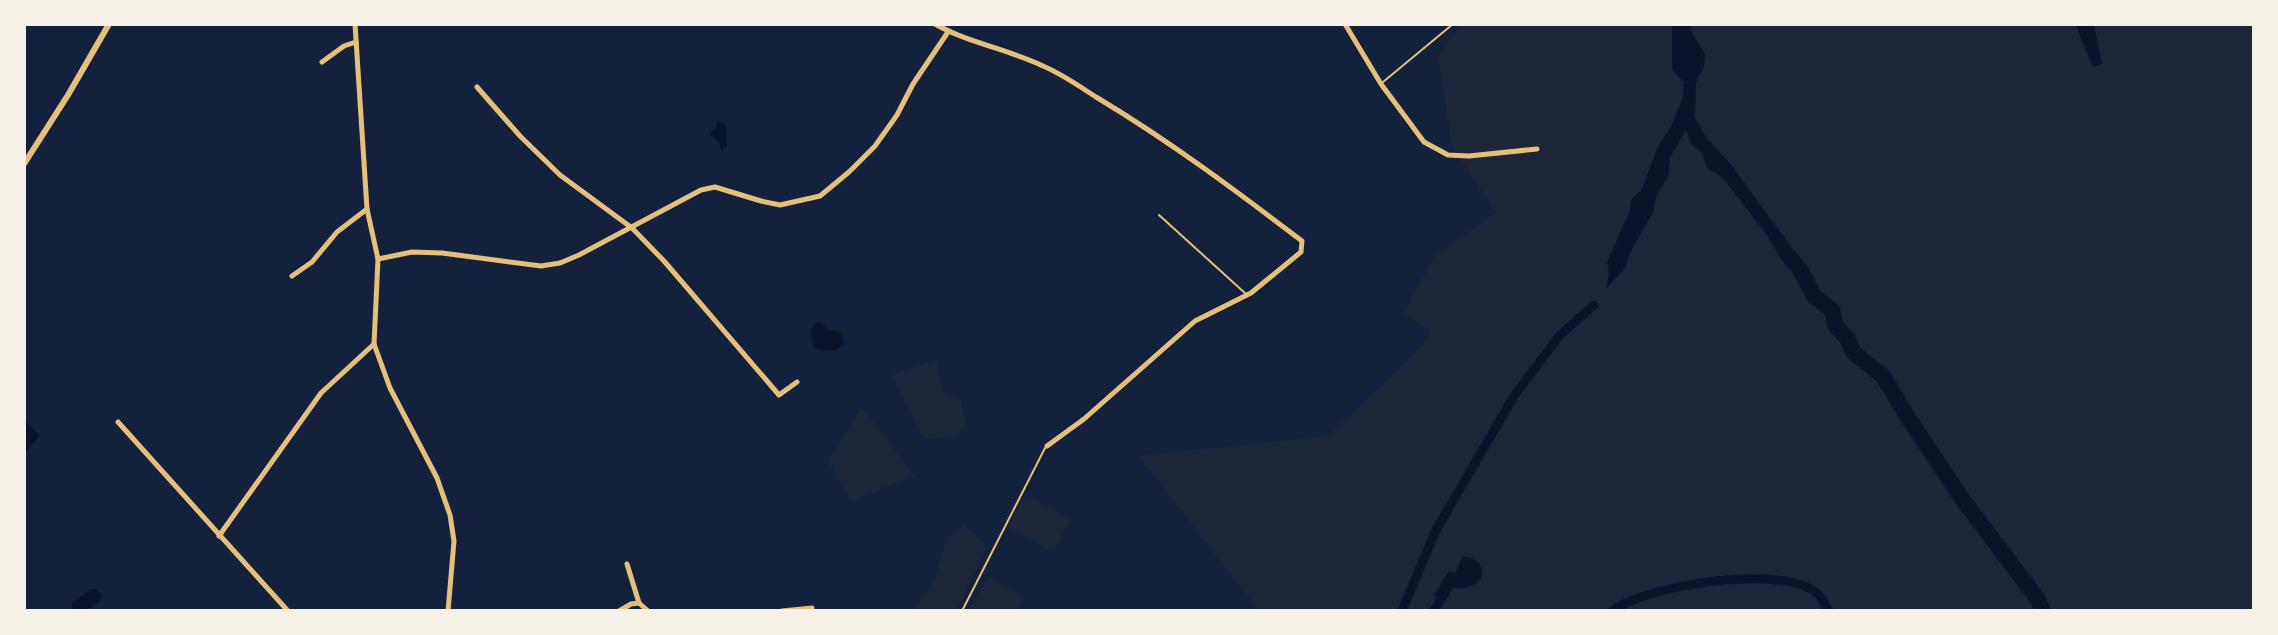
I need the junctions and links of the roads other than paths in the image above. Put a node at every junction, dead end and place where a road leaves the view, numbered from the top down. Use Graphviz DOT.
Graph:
graph roads {
  1 [pos="109,24"];
  2 [pos="355,24"];
  3 [pos="935,24"];
  4 [pos="1345,24"];
  5 [pos="1453,24"];
  6 [pos="948,32"];
  7 [pos="356,42"];
  8 [pos="322,62"];
  9 [pos="1381,84"];
  10 [pos="477,87"];
  11 [pos="1537,149"];
  12 [pos="24,164"];
  13 [pos="367,209"];
  14 [pos="1159,215"];
  15 [pos="632,228"];
  16 [pos="378,259"];
  17 [pos="292,276"];
  18 [pos="1247,295"];
  19 [pos="374,344"];
  20 [pos="797,382"];
  21 [pos="118,422"];
  22 [pos="1047,446"];
  23 [pos="219,536"];
  24 [pos="627,564"];
  25 [pos="639,603"];
  26 [pos="812,608"];
  27 [pos="288,611"];
  28 [pos="448,611"];
  29 [pos="619,611"];
  30 [pos="648,611"];
  31 [pos="782,611"];
  32 [pos="962,611"];
  1 -- 12 [label="street"];
  2 -- 7 [label="street"];
  3 -- 6 [label="street"];
  4 -- 9 [label="street"];
  5 -- 9 [label="lane"];
  6 -- 15 [label="street"];
  6 -- 18 [label="street"];
  7 -- 8 [label="street"];
  7 -- 13 [label="street"];
  9 -- 11 [label="street"];
  10 -- 15 [label="street"];
  13 -- 16 [label="street"];
  13 -- 17 [label="street"];
  14 -- 18 [label="lane"];
  15 -- 16 [label="street"];
  15 -- 20 [label="street"];
  16 -- 19 [label="street"];
  18 -- 22 [label="street"];
  19 -- 23 [label="street"];
  19 -- 28 [label="street"];
  21 -- 23 [label="street"];
  22 -- 32 [label="lane"];
  23 -- 27 [label="street"];
  24 -- 25 [label="street"];
  25 -- 29 [label="street"];
  25 -- 30 [label="street"];
  26 -- 31 [label="street"];
}
